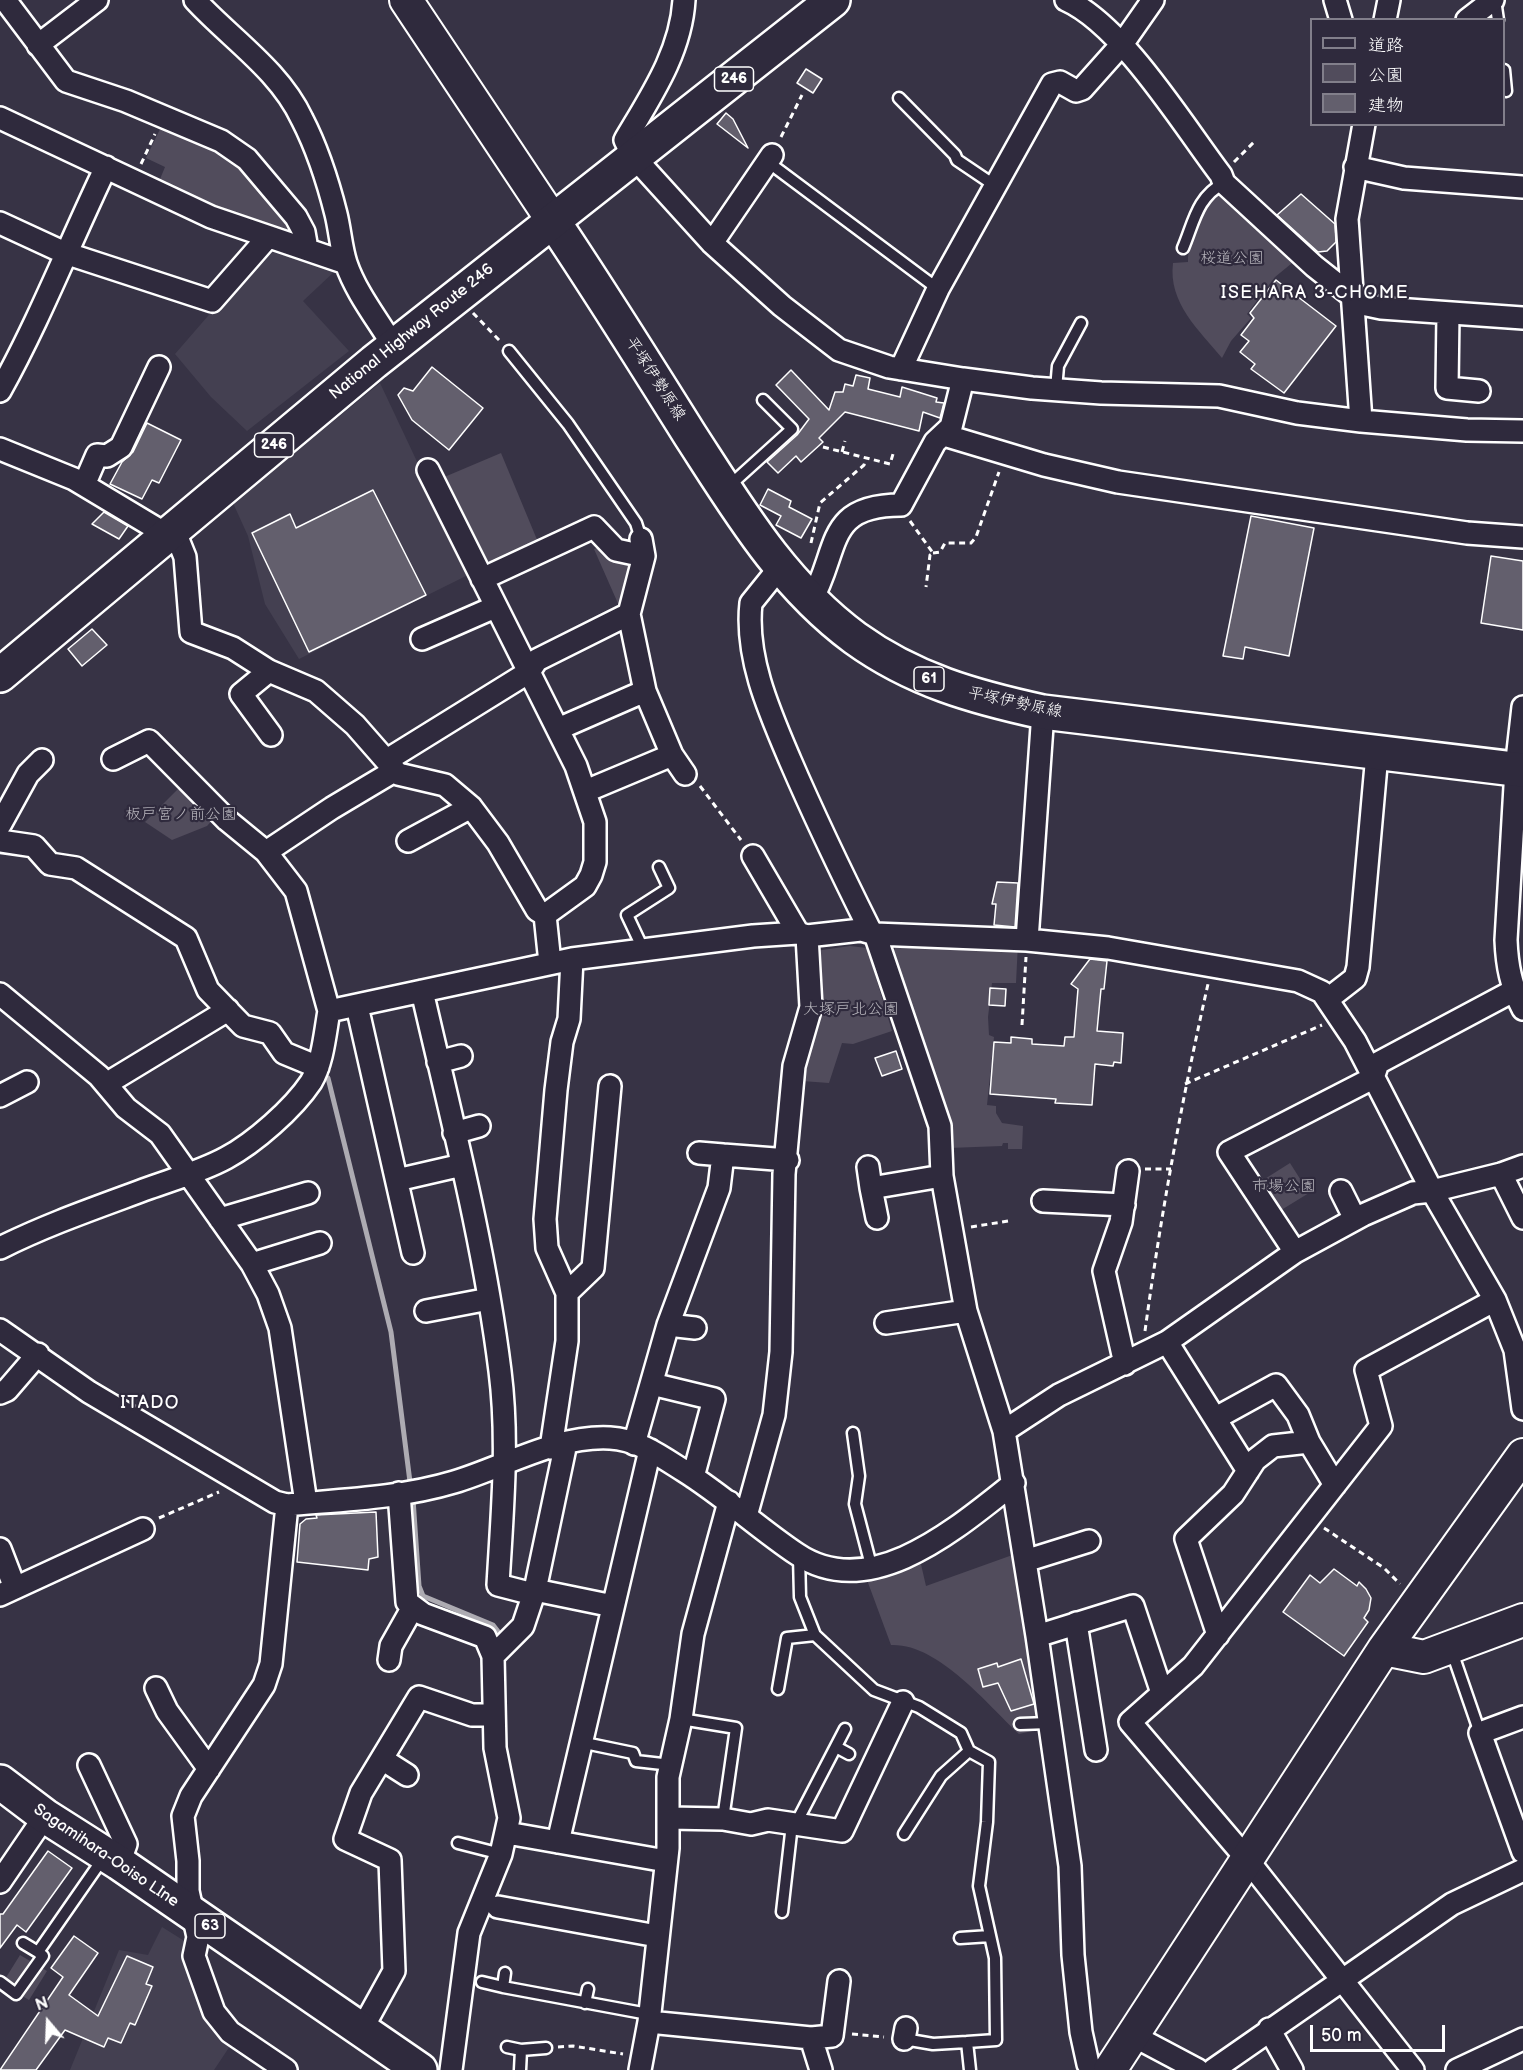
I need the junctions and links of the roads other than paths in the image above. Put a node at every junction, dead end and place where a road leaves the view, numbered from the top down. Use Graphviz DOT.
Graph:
graph roads {
  1 [pos="5,0"];
  2 [pos="97,0"];
  3 [pos="195,0"];
  4 [pos="406,0"];
  5 [pos="684,0"];
  6 [pos="833,0"];
  7 [pos="1066,0"];
  8 [pos="1153,0"];
  9 [pos="1335,0"];
  10 [pos="1389,0"];
  11 [pos="1494,0"];
  12 [pos="1340,18"];
  13 [pos="1385,18"];
  14 [pos="1470,18"];
  15 [pos="1497,18"];
  16 [pos="1123,43"];
  17 [pos="38,45"];
  18 [pos="1505,84"];
  19 [pos="1506,91"];
  20 [pos="899,98"];
  21 [pos="0,118"];
  22 [pos="1364,126"];
  23 [pos="633,156"];
  24 [pos="770,159"];
  25 [pos="106,167"];
  26 [pos="1356,167"];
  27 [pos="1222,179"];
  28 [pos="997,187"];
  29 [pos="1523,187"];
  30 [pos="553,221"];
  31 [pos="0,223"];
  32 [pos="268,237"];
  33 [pos="712,243"];
  34 [pos="1183,248"];
  35 [pos="307,249"];
  36 [pos="64,253"];
  37 [pos="346,263"];
  38 [pos="938,289"];
  39 [pos="1351,294"];
  40 [pos="1448,313"];
  41 [pos="1523,318"];
  42 [pos="1081,323"];
  43 [pos="394,347"];
  44 [pos="509,351"];
  45 [pos="159,367"];
  46 [pos="901,369"];
  47 [pos="963,379"];
  48 [pos="1056,389"];
  49 [pos="0,391"];
  50 [pos="1469,393"];
  51 [pos="763,400"];
  52 [pos="1361,421"];
  53 [pos="1523,431"];
  54 [pos="945,435"];
  55 [pos="0,449"];
  56 [pos="428,470"];
  57 [pos="84,485"];
  58 [pos="726,489"];
  59 [pos="167,534"];
  60 [pos="1523,537"];
  61 [pos="643,547"];
  62 [pos="780,567"];
  63 [pos="482,579"];
  64 [pos="811,601"];
  65 [pos="495,607"];
  66 [pos="629,614"];
  67 [pos="422,639"];
  68 [pos="270,671"];
  69 [pos="529,672"];
  70 [pos="0,675"];
  71 [pos="645,691"];
  72 [pos="1523,707"];
  73 [pos="1043,711"];
  74 [pos="558,729"];
  75 [pos="271,735"];
  76 [pos="1377,754"];
  77 [pos="672,755"];
  78 [pos="113,759"];
  79 [pos="42,760"];
  80 [pos="391,766"];
  81 [pos="1520,770"];
  82 [pos="685,774"];
  83 [pos="586,791"];
  84 [pos="471,807"];
  85 [pos="0,825"];
  86 [pos="0,841"];
  87 [pos="408,841"];
  88 [pos="266,852"];
  89 [pos="753,856"];
  90 [pos="659,867"];
  91 [pos="545,915"];
  92 [pos="875,934"];
  93 [pos="803,935"];
  94 [pos="1027,940"];
  95 [pos="645,952"];
  96 [pos="572,959"];
  97 [pos="550,963"];
  98 [pos="422,991"];
  99 [pos="0,994"];
  100 [pos="1328,999"];
  101 [pos="1518,1000"];
  102 [pos="357,1006"];
  103 [pos="228,1010"];
  104 [pos="329,1011"];
  105 [pos="461,1056"];
  106 [pos="438,1062"];
  107 [pos="318,1067"];
  108 [pos="1373,1078"];
  109 [pos="27,1082"];
  110 [pos="106,1084"];
  111 [pos="610,1086"];
  112 [pos="0,1096"];
  113 [pos="478,1126"];
  114 [pos="454,1133"];
  115 [pos="699,1153"];
  116 [pos="723,1155"];
  117 [pos="788,1160"];
  118 [pos="462,1165"];
  119 [pos="1523,1166"];
  120 [pos="868,1167"];
  121 [pos="1128,1171"];
  122 [pos="188,1174"];
  123 [pos="1501,1174"];
  124 [pos="942,1176"];
  125 [pos="397,1180"];
  126 [pos="871,1188"];
  127 [pos="302,1191"];
  128 [pos="1341,1191"];
  129 [pos="1432,1191"];
  130 [pos="1044,1202"];
  131 [pos="1124,1205"];
  132 [pos="876,1218"];
  133 [pos="1523,1218"];
  134 [pos="219,1219"];
  135 [pos="1355,1219"];
  136 [pos="0,1248"];
  137 [pos="311,1251"];
  138 [pos="413,1252"];
  139 [pos="1295,1252"];
  140 [pos="252,1264"];
  141 [pos="567,1293"];
  142 [pos="489,1299"];
  143 [pos="1495,1300"];
  144 [pos="426,1311"];
  145 [pos="966,1311"];
  146 [pos="886,1323"];
  147 [pos="668,1325"];
  148 [pos="695,1328"];
  149 [pos="0,1330"];
  150 [pos="1167,1342"];
  151 [pos="38,1354"];
  152 [pos="1125,1364"];
  153 [pos="652,1384"];
  154 [pos="0,1393"];
  155 [pos="1523,1409"];
  156 [pos="1216,1418"];
  157 [pos="1004,1431"];
  158 [pos="854,1433"];
  159 [pos="1309,1442"];
  160 [pos="559,1446"];
  161 [pos="642,1447"];
  162 [pos="1523,1455"];
  163 [pos="505,1465"];
  164 [pos="1248,1471"];
  165 [pos="693,1477"];
  166 [pos="1014,1483"];
  167 [pos="1335,1485"];
  168 [pos="399,1493"];
  169 [pos="729,1502"];
  170 [pos="297,1504"];
  171 [pos="746,1516"];
  172 [pos="143,1529"];
  173 [pos="1089,1541"];
  174 [pos="0,1549"];
  175 [pos="799,1556"];
  176 [pos="1025,1561"];
  177 [pos="872,1569"];
  178 [pos="7,1591"];
  179 [pos="534,1592"];
  180 [pos="613,1606"];
  181 [pos="413,1607"];
  182 [pos="1523,1620"];
  183 [pos="1076,1623"];
  184 [pos="815,1635"];
  185 [pos="1218,1635"];
  186 [pos="1037,1636"];
  187 [pos="1384,1649"];
  188 [pos="1452,1649"];
  189 [pos="493,1656"];
  190 [pos="389,1660"];
  191 [pos="156,1688"];
  192 [pos="778,1689"];
  193 [pos="1162,1693"];
  194 [pos="903,1702"];
  195 [pos="494,1715"];
  196 [pos="1523,1716"];
  197 [pos="681,1719"];
  198 [pos="1049,1723"];
  199 [pos="1020,1724"];
  200 [pos="844,1729"];
  201 [pos="1480,1733"];
  202 [pos="580,1743"];
  203 [pos="836,1746"];
  204 [pos="1096,1750"];
  205 [pos="969,1751"];
  206 [pos="849,1754"];
  207 [pos="382,1759"];
  208 [pos="90,1765"];
  209 [pos="671,1765"];
  210 [pos="209,1769"];
  211 [pos="407,1775"];
  212 [pos="0,1782"];
  213 [pos="45,1816"];
  214 [pos="669,1818"];
  215 [pos="723,1819"];
  216 [pos="796,1826"];
  217 [pos="507,1833"];
  218 [pos="904,1834"];
  219 [pos="558,1842"];
  220 [pos="458,1843"];
  221 [pos="1523,1852"];
  222 [pos="501,1854"];
  223 [pos="1246,1858"];
  224 [pos="112,1859"];
  225 [pos="666,1861"];
  226 [pos="1523,1870"];
  227 [pos="0,1882"];
  228 [pos="498,1907"];
  229 [pos="782,1912"];
  230 [pos="191,1913"];
  231 [pos="657,1936"];
  232 [pos="990,1936"];
  233 [pos="960,1938"];
  234 [pos="23,1943"];
  235 [pos="38,1952"];
  236 [pos="505,1973"];
  237 [pos="1341,1980"];
  238 [pos="839,1981"];
  239 [pos="0,1983"];
  240 [pos="482,1983"];
  241 [pos="503,1986"];
  242 [pos="588,1989"];
  243 [pos="585,2003"];
  244 [pos="648,2018"];
  245 [pos="362,2029"];
  246 [pos="1269,2029"];
  247 [pos="905,2034"];
  248 [pos="1132,2035"];
  249 [pos="811,2038"];
  250 [pos="1523,2039"];
  251 [pos="967,2042"];
  252 [pos="507,2047"];
  253 [pos="546,2048"];
  254 [pos="521,2050"];
  255 [pos="641,2063"];
  256 [pos="280,2068"];
  257 [pos="420,2070"];
  258 [pos="451,2070"];
  259 [pos="520,2070"];
  260 [pos="821,2070"];
  261 [pos="970,2070"];
  262 [pos="1093,2070"];
  263 [pos="1110,2070"];
  264 [pos="1198,2070"];
  265 [pos="1213,2070"];
  266 [pos="1292,2070"];
  267 [pos="1413,2070"];
  268 [pos="1456,2070"];
  1 -- 17 [label="street"];
  2 -- 17 [label="street"];
  3 -- 37 [label="street"];
  4 -- 30 [label="street"];
  5 -- 23 [label="street"];
  6 -- 23 [label="main road, National Highway Route 246 / 246"];
  7 -- 16 [label="street"];
  8 -- 16 [label="street"];
  9 -- 12 [label="street"];
  10 -- 13 [label="street"];
  11 -- 14 [label="street"];
  11 -- 15 [label="lane"];
  16 -- 27 [label="street"];
  16 -- 28 [label="street"];
  17 -- 35 [label="street"];
  18 -- 19 [label="lane"];
  20 -- 28 [label="lane"];
  21 -- 25 [label="street"];
  22 -- 26 [label="street"];
  23 -- 30 [label="main road, National Highway Route 246 / 246"];
  23 -- 33 [label="street"];
  24 -- 33 [label="street"];
  24 -- 38 [label="lane"];
  25 -- 32 [label="street"];
  25 -- 36 [label="street"];
  26 -- 29 [label="street"];
  26 -- 39 [label="street"];
  27 -- 34 [label="lane"];
  27 -- 39 [label="street"];
  28 -- 38 [label="street"];
  30 -- 43 [label="main road, National Highway Route 246 / 246"];
  30 -- 58 [label="main road, 平塚伊勢原線 / 61"];
  31 -- 36 [label="street"];
  32 -- 35 [label="street"];
  32 -- 36 [label="street"];
  33 -- 46 [label="street"];
  35 -- 37 [label="street"];
  36 -- 49 [label="street"];
  37 -- 43 [label="street"];
  38 -- 46 [label="street"];
  39 -- 40 [label="street"];
  39 -- 52 [label="street"];
  40 -- 41 [label="street"];
  40 -- 50 [label="street"];
  42 -- 48 [label="lane"];
  43 -- 59 [label="main road, National Highway Route 246 / 246"];
  44 -- 61 [label="lane"];
  45 -- 57 [label="street"];
  46 -- 47 [label="street"];
  47 -- 48 [label="street"];
  47 -- 54 [label="street"];
  48 -- 52 [label="street"];
  51 -- 58 [label="lane"];
  52 -- 53 [label="street"];
  54 -- 60 [label="street"];
  54 -- 64 [label="street"];
  55 -- 57 [label="street"];
  56 -- 63 [label="street"];
  57 -- 59 [label="street"];
  58 -- 62 [label="main road, 平塚伊勢原線 / 61"];
  59 -- 68 [label="street"];
  59 -- 70 [label="main road, National Highway Route 246 / 246"];
  61 -- 63 [label="street"];
  61 -- 66 [label="street"];
  62 -- 64 [label="main road, 平塚伊勢原線 / 61"];
  62 -- 92 [label="street"];
  63 -- 65 [label="street"];
  64 -- 73 [label="main road, 平塚伊勢原線 / 61"];
  65 -- 67 [label="street"];
  65 -- 69 [label="street"];
  66 -- 69 [label="street"];
  66 -- 71 [label="street"];
  68 -- 75 [label="street"];
  68 -- 80 [label="street"];
  69 -- 74 [label="street"];
  69 -- 80 [label="street"];
  71 -- 74 [label="street"];
  71 -- 77 [label="street"];
  72 -- 81 [label="street"];
  73 -- 76 [label="main road, 平塚伊勢原線 / 61"];
  73 -- 94 [label="street"];
  74 -- 83 [label="street"];
  76 -- 81 [label="main road, 平塚伊勢原線 / 61"];
  76 -- 100 [label="street"];
  77 -- 82 [label="street"];
  77 -- 83 [label="street"];
  78 -- 88 [label="street"];
  79 -- 85 [label="street"];
  80 -- 84 [label="street"];
  80 -- 88 [label="street"];
  81 -- 101 [label="street"];
  83 -- 91 [label="street"];
  84 -- 87 [label="street"];
  84 -- 91 [label="street"];
  86 -- 103 [label="street"];
  88 -- 104 [label="street"];
  89 -- 93 [label="street"];
  90 -- 95 [label="lane"];
  91 -- 97 [label="street"];
  92 -- 93 [label="street"];
  92 -- 94 [label="street"];
  92 -- 124 [label="street"];
  93 -- 95 [label="street"];
  93 -- 117 [label="street"];
  94 -- 100 [label="street"];
  95 -- 96 [label="street"];
  96 -- 97 [label="street"];
  96 -- 141 [label="street"];
  97 -- 98 [label="street"];
  98 -- 102 [label="street"];
  98 -- 106 [label="street"];
  99 -- 110 [label="street"];
  100 -- 108 [label="street"];
  101 -- 108 [label="street"];
  102 -- 104 [label="street"];
  102 -- 125 [label="street"];
  103 -- 107 [label="street"];
  103 -- 110 [label="street"];
  104 -- 107 [label="street"];
  105 -- 106 [label="street"];
  106 -- 114 [label="street"];
  107 -- 122 [label="street"];
  108 -- 129 [label="street"];
  108 -- 139 [label="street"];
  109 -- 112 [label="street"];
  110 -- 122 [label="street"];
  111 -- 141 [label="street"];
  113 -- 114 [label="street"];
  114 -- 118 [label="street"];
  115 -- 116 [label="street"];
  116 -- 117 [label="street"];
  116 -- 147 [label="street"];
  117 -- 171 [label="street"];
  118 -- 125 [label="street"];
  118 -- 142 [label="street"];
  119 -- 123 [label="street"];
  120 -- 126 [label="street"];
  121 -- 131 [label="street"];
  122 -- 134 [label="street"];
  122 -- 136 [label="street"];
  123 -- 129 [label="street"];
  123 -- 133 [label="street"];
  124 -- 126 [label="street"];
  124 -- 145 [label="street"];
  125 -- 138 [label="street"];
  126 -- 132 [label="street"];
  127 -- 134 [label="street"];
  128 -- 135 [label="street"];
  129 -- 135 [label="street"];
  129 -- 143 [label="street"];
  130 -- 131 [label="street"];
  131 -- 152 [label="street"];
  134 -- 140 [label="street"];
  135 -- 139 [label="street"];
  137 -- 140 [label="street"];
  139 -- 150 [label="street"];
  140 -- 170 [label="street"];
  141 -- 160 [label="street"];
  142 -- 144 [label="street"];
  142 -- 163 [label="street"];
  143 -- 155 [label="street"];
  143 -- 167 [label="street"];
  145 -- 146 [label="street"];
  145 -- 157 [label="street"];
  147 -- 148 [label="street"];
  147 -- 153 [label="street"];
  149 -- 151 [label="street"];
  150 -- 152 [label="street"];
  150 -- 156 [label="street"];
  151 -- 154 [label="street"];
  151 -- 170 [label="street"];
  152 -- 157 [label="street"];
  153 -- 161 [label="street"];
  153 -- 165 [label="street"];
  156 -- 159 [label="street"];
  156 -- 164 [label="street"];
  157 -- 166 [label="street"];
  158 -- 177 [label="lane"];
  159 -- 164 [label="street"];
  159 -- 167 [label="street"];
  160 -- 161 [label="street"];
  160 -- 163 [label="street"];
  160 -- 179 [label="street"];
  161 -- 165 [label="street"];
  161 -- 180 [label="street"];
  162 -- 187 [label="street"];
  163 -- 168 [label="street"];
  163 -- 179 [label="street"];
  164 -- 185 [label="street"];
  165 -- 169 [label="street"];
  166 -- 176 [label="street"];
  166 -- 177 [label="street"];
  167 -- 185 [label="street"];
  168 -- 170 [label="street"];
  168 -- 181 [label="street"];
  169 -- 171 [label="street"];
  169 -- 197 [label="street"];
  170 -- 210 [label="street"];
  171 -- 175 [label="street"];
  172 -- 178 [label="street"];
  173 -- 176 [label="street"];
  174 -- 178 [label="street"];
  175 -- 177 [label="street"];
  175 -- 184 [label="lane"];
  176 -- 186 [label="street"];
  179 -- 180 [label="street"];
  179 -- 189 [label="street"];
  180 -- 202 [label="street"];
  181 -- 189 [label="street"];
  181 -- 190 [label="street"];
  182 -- 188 [label="street"];
  183 -- 186 [label="street"];
  183 -- 193 [label="street"];
  183 -- 204 [label="street"];
  184 -- 192 [label="lane"];
  184 -- 194 [label="lane"];
  185 -- 193 [label="street"];
  186 -- 198 [label="street"];
  187 -- 188 [label="street"];
  187 -- 223 [label="street"];
  188 -- 201 [label="lane"];
  189 -- 195 [label="street"];
  191 -- 210 [label="street"];
  193 -- 223 [label="street"];
  194 -- 205 [label="lane"];
  194 -- 216 [label="street"];
  195 -- 207 [label="street"];
  195 -- 217 [label="street"];
  196 -- 201 [label="street"];
  197 -- 209 [label="street"];
  197 -- 215 [label="lane"];
  198 -- 199 [label="lane"];
  198 -- 262 [label="street"];
  200 -- 203 [label="lane"];
  201 -- 221 [label="street"];
  202 -- 209 [label="lane"];
  202 -- 219 [label="street"];
  203 -- 206 [label="lane"];
  203 -- 216 [label="lane"];
  205 -- 218 [label="lane"];
  205 -- 232 [label="lane"];
  207 -- 211 [label="street"];
  207 -- 245 [label="street"];
  208 -- 224 [label="street"];
  209 -- 214 [label="street"];
  210 -- 230 [label="street"];
  212 -- 213 [label="main road, Sagamihara-Ooiso LIne / 63"];
  213 -- 224 [label="main road, Sagamihara-Ooiso LIne / 63"];
  213 -- 227 [label="street"];
  214 -- 215 [label="street"];
  214 -- 225 [label="street"];
  215 -- 216 [label="street"];
  216 -- 229 [label="lane"];
  217 -- 219 [label="street"];
  217 -- 222 [label="street"];
  219 -- 225 [label="street"];
  220 -- 222 [label="lane"];
  222 -- 258 [label="street"];
  223 -- 237 [label="street"];
  223 -- 248 [label="street"];
  224 -- 230 [label="main road, Sagamihara-Ooiso LIne / 63"];
  224 -- 235 [label="lane"];
  225 -- 231 [label="street"];
  226 -- 237 [label="street"];
  228 -- 231 [label="street"];
  230 -- 245 [label="main road, Sagamihara-Ooiso LIne / 63"];
  230 -- 256 [label="street"];
  231 -- 244 [label="street"];
  232 -- 233 [label="lane"];
  232 -- 251 [label="lane"];
  234 -- 235 [label="lane"];
  235 -- 239 [label="lane"];
  236 -- 241 [label="lane"];
  237 -- 246 [label="street"];
  237 -- 267 [label="street"];
  238 -- 249 [label="street"];
  240 -- 241 [label="lane"];
  241 -- 243 [label="lane"];
  242 -- 243 [label="lane"];
  243 -- 244 [label="lane"];
  244 -- 249 [label="street"];
  244 -- 255 [label="street"];
  245 -- 257 [label="main road, Sagamihara-Ooiso LIne / 63"];
  246 -- 265 [label="street"];
  246 -- 266 [label="street"];
  247 -- 251 [label="lane"];
  248 -- 263 [label="street"];
  248 -- 264 [label="street"];
  249 -- 260 [label="street"];
  250 -- 268 [label="street"];
  251 -- 261 [label="lane"];
  252 -- 254 [label="lane"];
  253 -- 254 [label="lane"];
  254 -- 259 [label="lane"];
}
